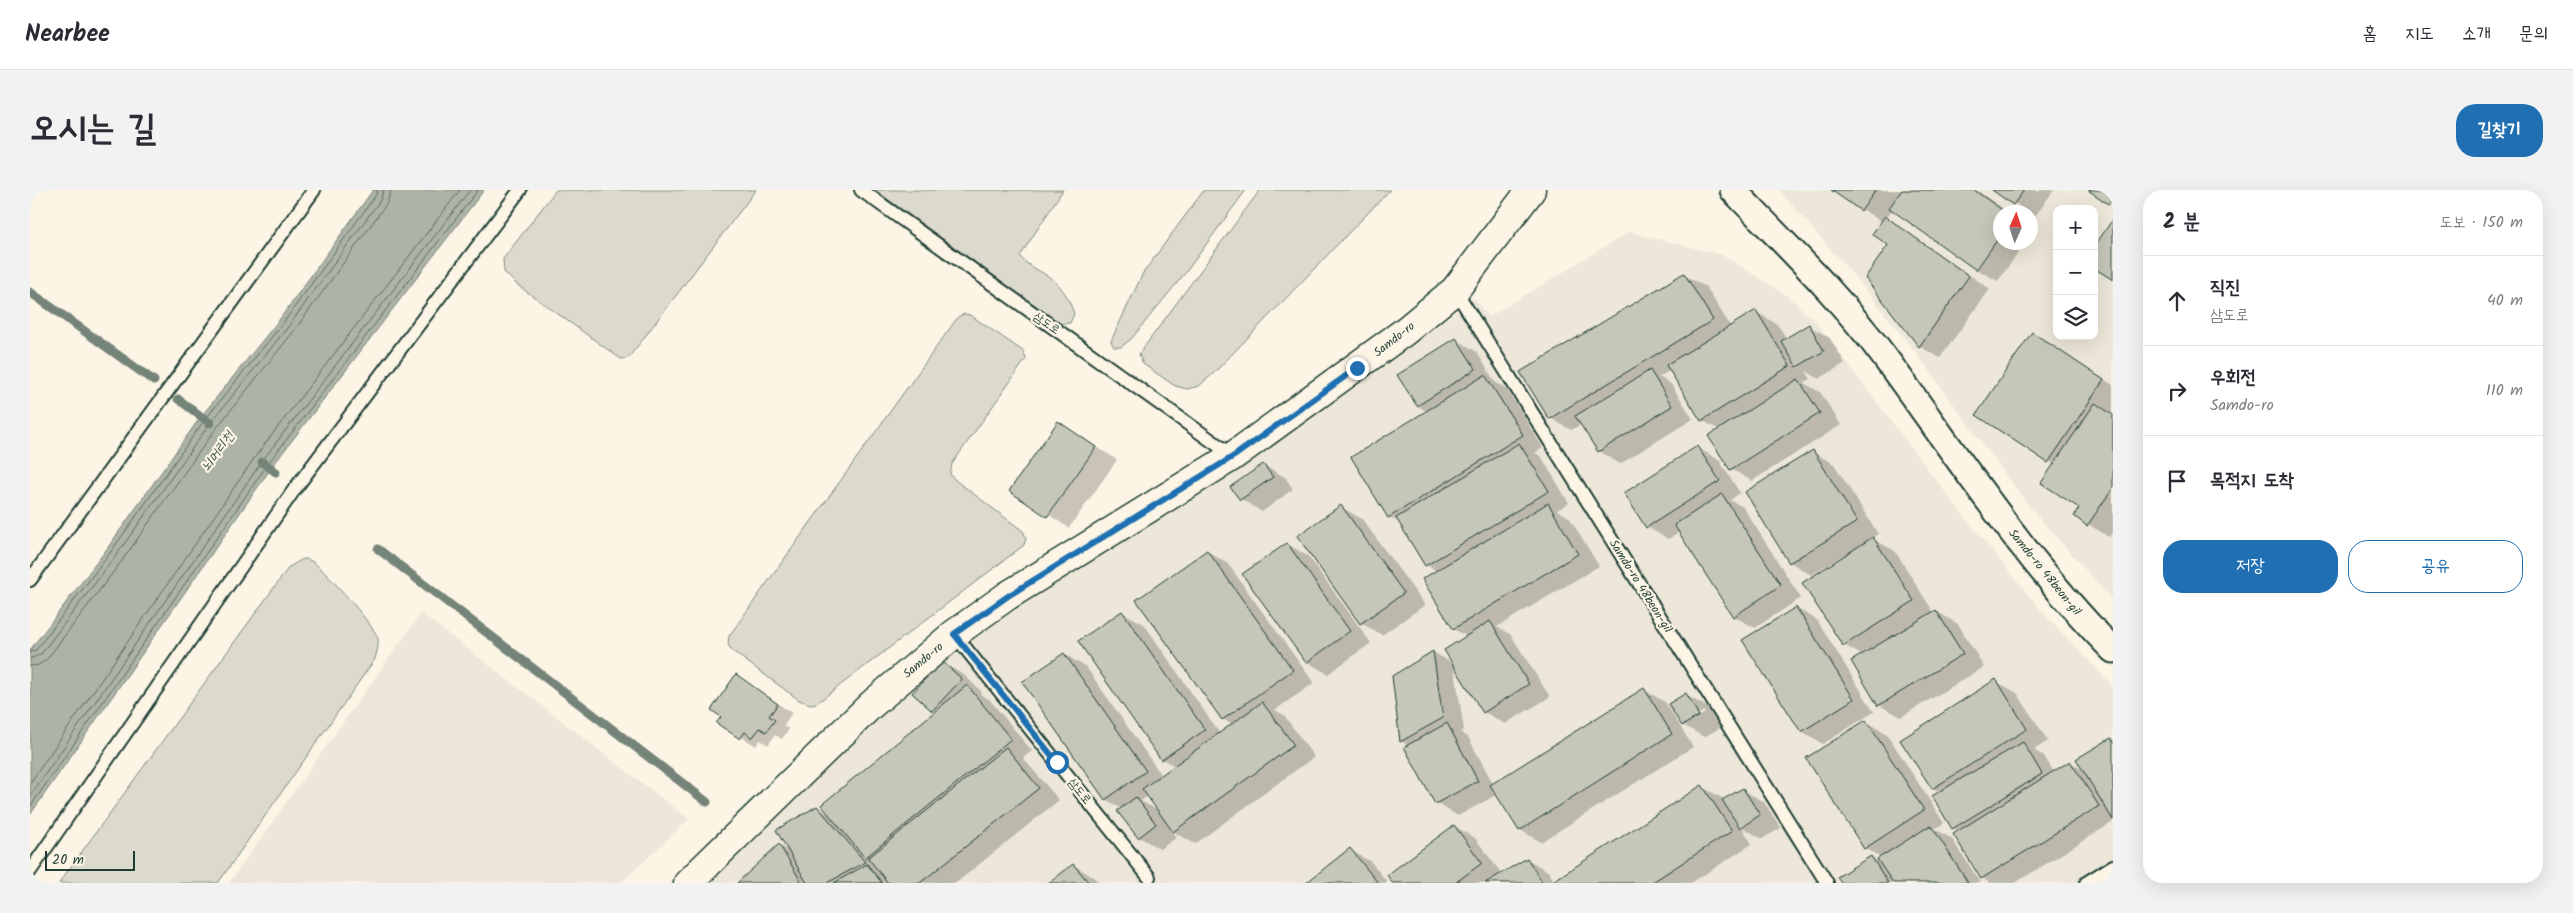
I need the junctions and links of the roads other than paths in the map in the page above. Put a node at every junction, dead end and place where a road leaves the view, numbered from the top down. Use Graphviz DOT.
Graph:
graph roads {
  1 [pos="314,190"];
  2 [pos="520,190"];
  3 [pos="861,190"];
  4 [pos="1531,190"];
  5 [pos="1733,190"];
  6 [pos="1455,290"];
  7 [pos="1234,456"];
  8 [pos="30,580"];
  9 [pos="954,634"];
  10 [pos="2113,650"];
  11 [pos="2113,866"];
  12 [pos="30,871"];
  13 [pos="1149,878"];
  14 [pos="688,883"];
  15 [pos="1826,883"];
  16 [pos="2086,883"];
  1 -- 8 [label="lane"];
  2 -- 12 [label="lane"];
  3 -- 7 [label="lane, 삼도로"];
  4 -- 6 [label="street, Samdo-ro"];
  5 -- 10 [label="street, Samdo-ro 48beon-gil"];
  6 -- 7 [label="street, Samdo-ro"];
  6 -- 15 [label="lane, Samdo-ro 48beon-gil"];
  7 -- 9 [label="street, Samdo-ro"];
  9 -- 13 [label="lane, 삼도로"];
  9 -- 14 [label="street, Samdo-ro"];
  11 -- 16 [label="lane"];
}
